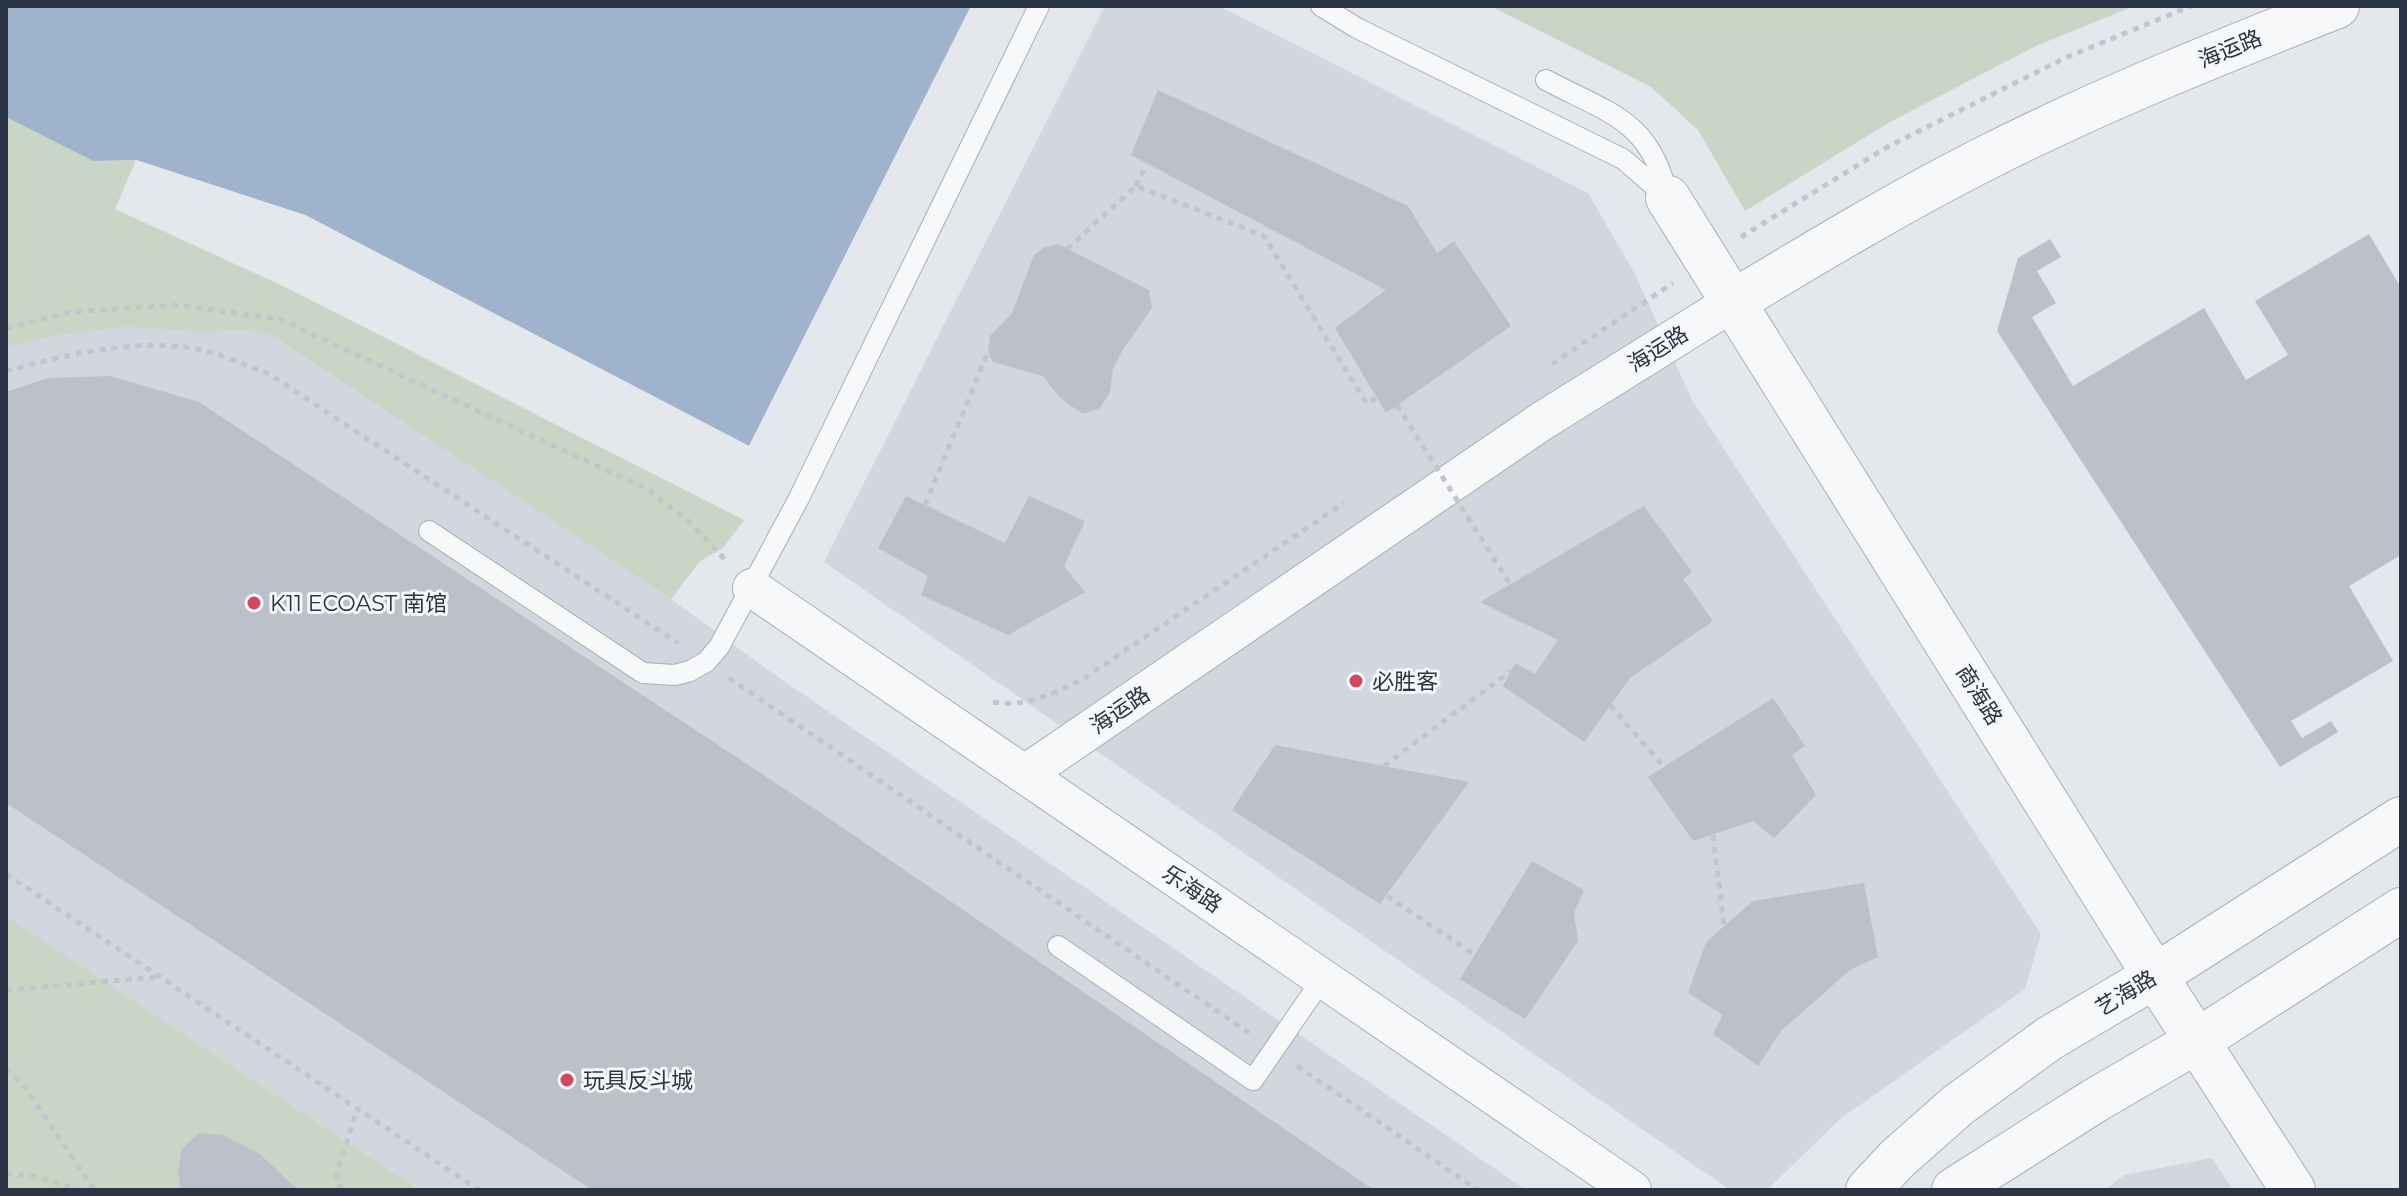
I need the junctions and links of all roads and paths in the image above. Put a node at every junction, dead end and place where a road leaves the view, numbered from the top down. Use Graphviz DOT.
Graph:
graph roads {
  1 [pos="1039,6"];
  2 [pos="1321,6"];
  3 [pos="2191,6"];
  4 [pos="2337,6"];
  5 [pos="1546,80"];
  6 [pos="1147,164"];
  7 [pos="1136,186"];
  8 [pos="1668,198"];
  9 [pos="1067,249"];
  10 [pos="1707,260"];
  11 [pos="1733,302"];
  12 [pos="6,328"];
  13 [pos="988,352"];
  14 [pos="1551,364"];
  15 [pos="6,371"];
  16 [pos="1376,398"];
  17 [pos="1397,405"];
  18 [pos="1434,443"];
  19 [pos="1421,452"];
  20 [pos="1356,496"];
  21 [pos="925,505"];
  22 [pos="429,531"];
  23 [pos="1510,584"];
  24 [pos="752,588"];
  25 [pos="712,666"];
  26 [pos="1511,671"];
  27 [pos="988,701"];
  28 [pos="1610,705"];
  29 [pos="1384,766"];
  30 [pos="1664,767"];
  31 [pos="1025,774"];
  32 [pos="2401,819"];
  33 [pos="1713,835"];
  34 [pos="6,874"];
  35 [pos="1387,896"];
  36 [pos="2401,910"];
  37 [pos="1724,926"];
  38 [pos="1058,946"];
  39 [pos="1475,955"];
  40 [pos="2155,976"];
  41 [pos="160,977"];
  42 [pos="1323,978"];
  43 [pos="6,990"];
  44 [pos="2197,1041"];
  45 [pos="1267,1046"];
  46 [pos="6,1068"];
  47 [pos="357,1109"];
  48 [pos="6,1173"];
  49 [pos="81,1190"];
  50 [pos="94,1190"];
  51 [pos="341,1190"];
  52 [pos="479,1190"];
  53 [pos="1478,1190"];
  54 [pos="1632,1190"];
  55 [pos="1868,1190"];
  56 [pos="1954,1190"];
  57 [pos="2293,1190"];
  1 -- 24 [label="lane"];
  2 -- 8 [label="lane"];
  3 -- 10 [label="path"];
  4 -- 11 [label="street, 海运路"];
  5 -- 8 [label="lane"];
  6 -- 7 [label="path"];
  7 -- 9 [label="path"];
  7 -- 16 [label="path"];
  8 -- 10 [label="street, 商海路"];
  10 -- 11 [label="street, 商海路"];
  10 -- 14 [label="path"];
  11 -- 31 [label="street, 海运路"];
  11 -- 40 [label="street, 商海路"];
  12 -- 24 [label="path"];
  13 -- 21 [label="path"];
  15 -- 25 [label="path"];
  17 -- 23 [label="path, bridge"];
  18 -- 19 [label="path"];
  20 -- 27 [label="path"];
  22 -- 25 [label="lane"];
  24 -- 25 [label="lane"];
  24 -- 31 [label="street, 乐海路"];
  25 -- 45 [label="path"];
  26 -- 29 [label="path"];
  28 -- 30 [label="path"];
  31 -- 42 [label="street, 乐海路"];
  32 -- 40 [label="street, 艺海路"];
  33 -- 37 [label="path"];
  34 -- 41 [label="path"];
  35 -- 39 [label="path"];
  36 -- 44 [label="street"];
  38 -- 45 [label="lane"];
  40 -- 44 [label="street, 商海路"];
  40 -- 55 [label="street, 艺海路"];
  41 -- 43 [label="path"];
  41 -- 47 [label="path"];
  42 -- 45 [label="lane"];
  42 -- 54 [label="street, 乐海路"];
  44 -- 56 [label="street"];
  44 -- 57 [label="street, 商海路"];
  45 -- 53 [label="path"];
  46 -- 50 [label="path"];
  47 -- 51 [label="path"];
  47 -- 52 [label="path"];
  48 -- 49 [label="path"];
}
